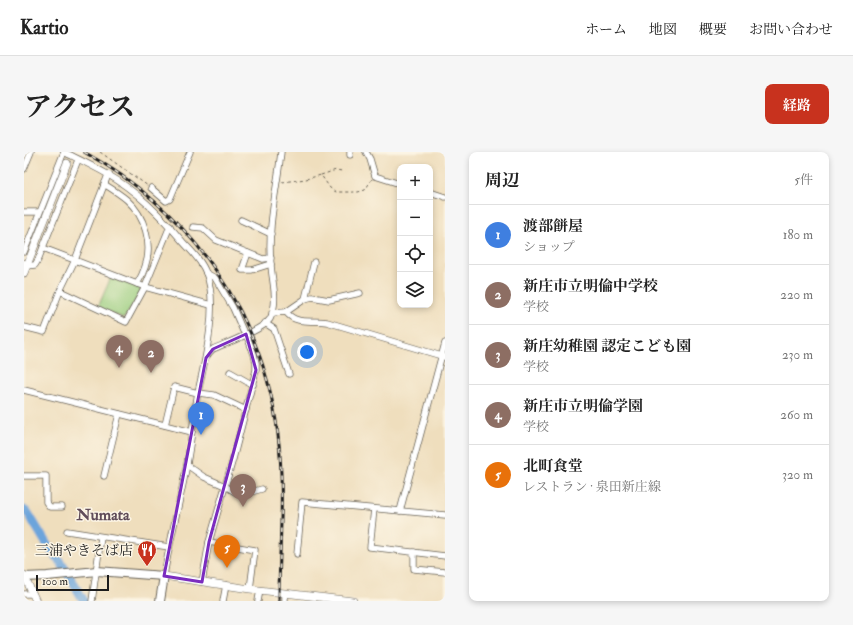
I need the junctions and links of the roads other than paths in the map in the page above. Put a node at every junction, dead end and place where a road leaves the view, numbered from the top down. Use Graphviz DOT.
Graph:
graph roads {
  1 [pos="31,152"];
  2 [pos="64,152"];
  3 [pos="190,152"];
  4 [pos="281,152"];
  5 [pos="366,152"];
  6 [pos="78,160"];
  7 [pos="67,163"];
  8 [pos="24,169"];
  9 [pos="108,174"];
  10 [pos="397,183"];
  11 [pos="104,184"];
  12 [pos="151,188"];
  13 [pos="433,193"];
  14 [pos="445,197"];
  15 [pos="24,212"];
  16 [pos="39,212"];
  17 [pos="241,220"];
  18 [pos="170,226"];
  19 [pos="193,226"];
  20 [pos="270,234"];
  21 [pos="43,248"];
  22 [pos="148,249"];
  23 [pos="160,251"];
  24 [pos="24,252"];
  25 [pos="248,253"];
  26 [pos="271,258"];
  27 [pos="75,260"];
  28 [pos="314,262"];
  29 [pos="271,264"];
  30 [pos="25,267"];
  31 [pos="206,273"];
  32 [pos="137,284"];
  33 [pos="145,288"];
  34 [pos="60,291"];
  35 [pos="360,294"];
  36 [pos="305,300"];
  37 [pos="211,305"];
  38 [pos="286,312"];
  39 [pos="272,313"];
  40 [pos="265,323"];
  41 [pos="24,327"];
  42 [pos="246,334"];
  43 [pos="445,343"];
  44 [pos="443,356"];
  45 [pos="206,358"];
  46 [pos="230,372"];
  47 [pos="289,374"];
  48 [pos="253,384"];
  49 [pos="24,390"];
  50 [pos="198,393"];
  51 [pos="246,410"];
  52 [pos="119,414"];
  53 [pos="165,425"];
  54 [pos="192,432"];
  55 [pos="187,465"];
  56 [pos="24,476"];
  57 [pos="104,476"];
  58 [pos="225,486"];
  59 [pos="262,489"];
  60 [pos="62,507"];
  61 [pos="374,509"];
  62 [pos="400,511"];
  63 [pos="445,515"];
  64 [pos="67,531"];
  65 [pos="101,537"];
  66 [pos="208,542"];
  67 [pos="169,547"];
  68 [pos="414,552"];
  69 [pos="297,554"];
  70 [pos="445,556"];
  71 [pos="97,571"];
  72 [pos="445,572"];
  73 [pos="24,576"];
  74 [pos="164,576"];
  75 [pos="202,582"];
  76 [pos="226,585"];
  77 [pos="250,588"];
  78 [pos="260,590"];
  79 [pos="285,593"];
  80 [pos="24,594"];
  81 [pos="34,598"];
  82 [pos="92,601"];
  83 [pos="160,601"];
  84 [pos="223,601"];
  85 [pos="258,601"];
  86 [pos="284,601"];
  87 [pos="353,601"];
  1 -- 8 [label="street"];
  2 -- 6 [label="street"];
  2 -- 16 [label="street"];
  3 -- 12 [label="street"];
  4 -- 20 [label="street"];
  5 -- 10 [label="street"];
  6 -- 9 [label="street"];
  6 -- 21 [label="street"];
  7 -- 30 [label="main road"];
  9 -- 11 [label="street"];
  9 -- 18 [label="street"];
  11 -- 22 [label="street"];
  11 -- 27 [label="street"];
  13 -- 14 [label="street"];
  15 -- 16 [label="street"];
  16 -- 24 [label="street"];
  17 -- 20 [label="street"];
  18 -- 23 [label="street"];
  18 -- 31 [label="street"];
  19 -- 25 [label="street"];
  20 -- 26 [label="street"];
  21 -- 27 [label="street"];
  21 -- 30 [label="street"];
  22 -- 23 [label="street"];
  22 -- 32 [label="street"];
  23 -- 33 [label="street"];
  25 -- 26 [label="street"];
  25 -- 29 [label="street"];
  26 -- 29 [label="street"];
  27 -- 32 [label="street"];
  27 -- 34 [label="street"];
  28 -- 36 [label="street"];
  29 -- 39 [label="street"];
  31 -- 37 [label="street"];
  31 -- 42 [label="street"];
  32 -- 33 [label="street"];
  33 -- 34 [label="street"];
  33 -- 37 [label="street"];
  34 -- 41 [label="street"];
  35 -- 36 [label="street"];
  36 -- 38 [label="street"];
  37 -- 45 [label="street"];
  38 -- 39 [label="street"];
  38 -- 44 [label="street"];
  39 -- 40 [label="street"];
  40 -- 42 [label="street"];
  40 -- 47 [label="street"];
  42 -- 45 [label="street"];
  42 -- 48 [label="street"];
  43 -- 44 [label="street"];
  44 -- 62 [label="street"];
  45 -- 50 [label="street"];
  46 -- 48 [label="street"];
  48 -- 51 [label="street"];
  49 -- 52 [label="street"];
  50 -- 51 [label="street"];
  50 -- 53 [label="street"];
  50 -- 54 [label="street"];
  51 -- 58 [label="street"];
  52 -- 53 [label="street"];
  52 -- 57 [label="street"];
  53 -- 54 [label="street"];
  54 -- 55 [label="street"];
  55 -- 58 [label="street"];
  55 -- 67 [label="street"];
  56 -- 60 [label="street"];
  58 -- 59 [label="street"];
  58 -- 66 [label="street"];
  61 -- 62 [label="street"];
  61 -- 68 [label="street"];
  61 -- 69 [label="street"];
  62 -- 63 [label="street"];
  64 -- 65 [label="street"];
  65 -- 67 [label="street"];
  65 -- 71 [label="street"];
  66 -- 75 [label="street"];
  66 -- 77 [label="street"];
  67 -- 74 [label="street"];
  68 -- 70 [label="street"];
  68 -- 72 [label="street"];
  71 -- 73 [label="highway"];
  71 -- 74 [label="highway"];
  71 -- 82 [label="street"];
  73 -- 81 [label="main road"];
  74 -- 75 [label="main road"];
  74 -- 83 [label="highway"];
  75 -- 76 [label="main road"];
  76 -- 77 [label="main road"];
  76 -- 84 [label="street"];
  77 -- 78 [label="main road"];
  78 -- 79 [label="main road"];
  78 -- 85 [label="street"];
  79 -- 86 [label="street"];
  79 -- 87 [label="main road"];
  80 -- 81 [label="street"];
}
